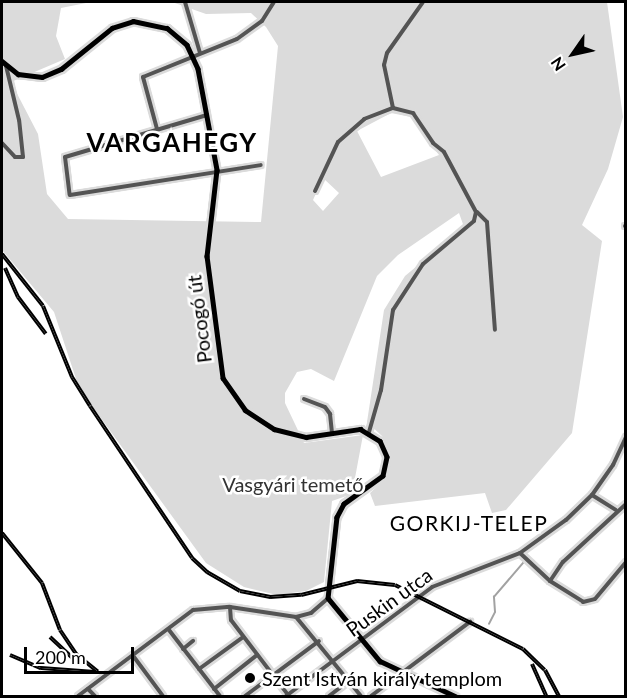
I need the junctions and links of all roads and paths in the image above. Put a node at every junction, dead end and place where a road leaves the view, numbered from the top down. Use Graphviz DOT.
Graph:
graph roads {
  1 [pos="185,2"];
  2 [pos="274,2"];
  3 [pos="423,2"];
  4 [pos="200,53"];
  5 [pos="193,54"];
  6 [pos="2,61"];
  7 [pos="6,66"];
  8 [pos="393,108"];
  9 [pos="207,115"];
  10 [pos="157,129"];
  11 [pos="2,143"];
  12 [pos="261,165"];
  13 [pos="216,173"];
  14 [pos="315,191"];
  15 [pos="476,212"];
  16 [pos="495,330"];
  17 [pos="304,399"];
  18 [pos="369,432"];
  19 [pos="332,434"];
  20 [pos="626,436"];
  21 [pos="592,495"];
  22 [pos="626,504"];
  23 [pos="616,510"];
  24 [pos="520,553"];
  25 [pos="626,562"];
  26 [pos="550,581"];
  27 [pos="328,598"];
  28 [pos="230,607"];
  29 [pos="296,617"];
  30 [pos="470,622"];
  31 [pos="169,630"];
  32 [pos="244,637"];
  33 [pos="192,641"];
  34 [pos="318,641"];
  35 [pos="362,641"];
  36 [pos="183,649"];
  37 [pos="257,655"];
  38 [pos="134,657"];
  39 [pos="334,662"];
  40 [pos="198,669"];
  41 [pos="401,672"];
  42 [pos="273,675"];
  43 [pos="349,681"];
  44 [pos="88,688"];
  45 [pos="214,689"];
  46 [pos="445,692"];
  47 [pos="78,696"];
  48 [pos="95,696"];
  49 [pos="163,696"];
  50 [pos="220,696"];
  51 [pos="245,696"];
  52 [pos="288,696"];
  53 [pos="329,696"];
  54 [pos="361,696"];
  55 [pos="371,696"];
  56 [pos="439,696"];
  57 [pos="455,696"];
  1 -- 4 [label="street"];
  2 -- 4 [label="street"];
  3 -- 8 [label="street"];
  4 -- 5 [label="street"];
  5 -- 7 [label="main road"];
  5 -- 9 [label="main road, Pocogó út"];
  5 -- 10 [label="street"];
  6 -- 7 [label="main road"];
  7 -- 11 [label="street"];
  8 -- 14 [label="street"];
  8 -- 15 [label="street"];
  9 -- 10 [label="street"];
  9 -- 13 [label="main road, Pocogó út"];
  10 -- 13 [label="street"];
  12 -- 13 [label="street"];
  13 -- 19 [label="main road, Pocogó út"];
  15 -- 16 [label="street"];
  15 -- 18 [label="street"];
  17 -- 19 [label="street"];
  18 -- 19 [label="main road, Pocogó út"];
  18 -- 27 [label="main road"];
  20 -- 21 [label="street, Puskin utca"];
  21 -- 23 [label="street"];
  21 -- 24 [label="street, Puskin utca"];
  22 -- 23 [label="street"];
  23 -- 26 [label="street"];
  24 -- 26 [label="street"];
  24 -- 35 [label="street, Puskin utca"];
  25 -- 26 [label="street"];
  27 -- 29 [label="street"];
  27 -- 35 [label="main road"];
  28 -- 29 [label="street"];
  28 -- 31 [label="street"];
  28 -- 32 [label="street"];
  29 -- 34 [label="street"];
  30 -- 41 [label="street"];
  31 -- 36 [label="street"];
  31 -- 38 [label="street"];
  32 -- 37 [label="street"];
  32 -- 40 [label="street"];
  33 -- 36 [label="street"];
  34 -- 39 [label="street"];
  34 -- 42 [label="street"];
  35 -- 39 [label="street, Puskin utca"];
  35 -- 41 [label="main road"];
  36 -- 40 [label="street"];
  37 -- 42 [label="street"];
  37 -- 45 [label="street"];
  38 -- 44 [label="street"];
  38 -- 49 [label="street"];
  39 -- 43 [label="street"];
  39 -- 52 [label="street, Puskin utca"];
  40 -- 45 [label="street"];
  41 -- 46 [label="main road"];
  41 -- 55 [label="street"];
  42 -- 51 [label="street"];
  42 -- 52 [label="street"];
  43 -- 53 [label="street"];
  43 -- 54 [label="street"];
  44 -- 47 [label="street"];
  44 -- 48 [label="street"];
  45 -- 50 [label="street"];
  46 -- 56 [label="street"];
  46 -- 57 [label="main road"];
}
